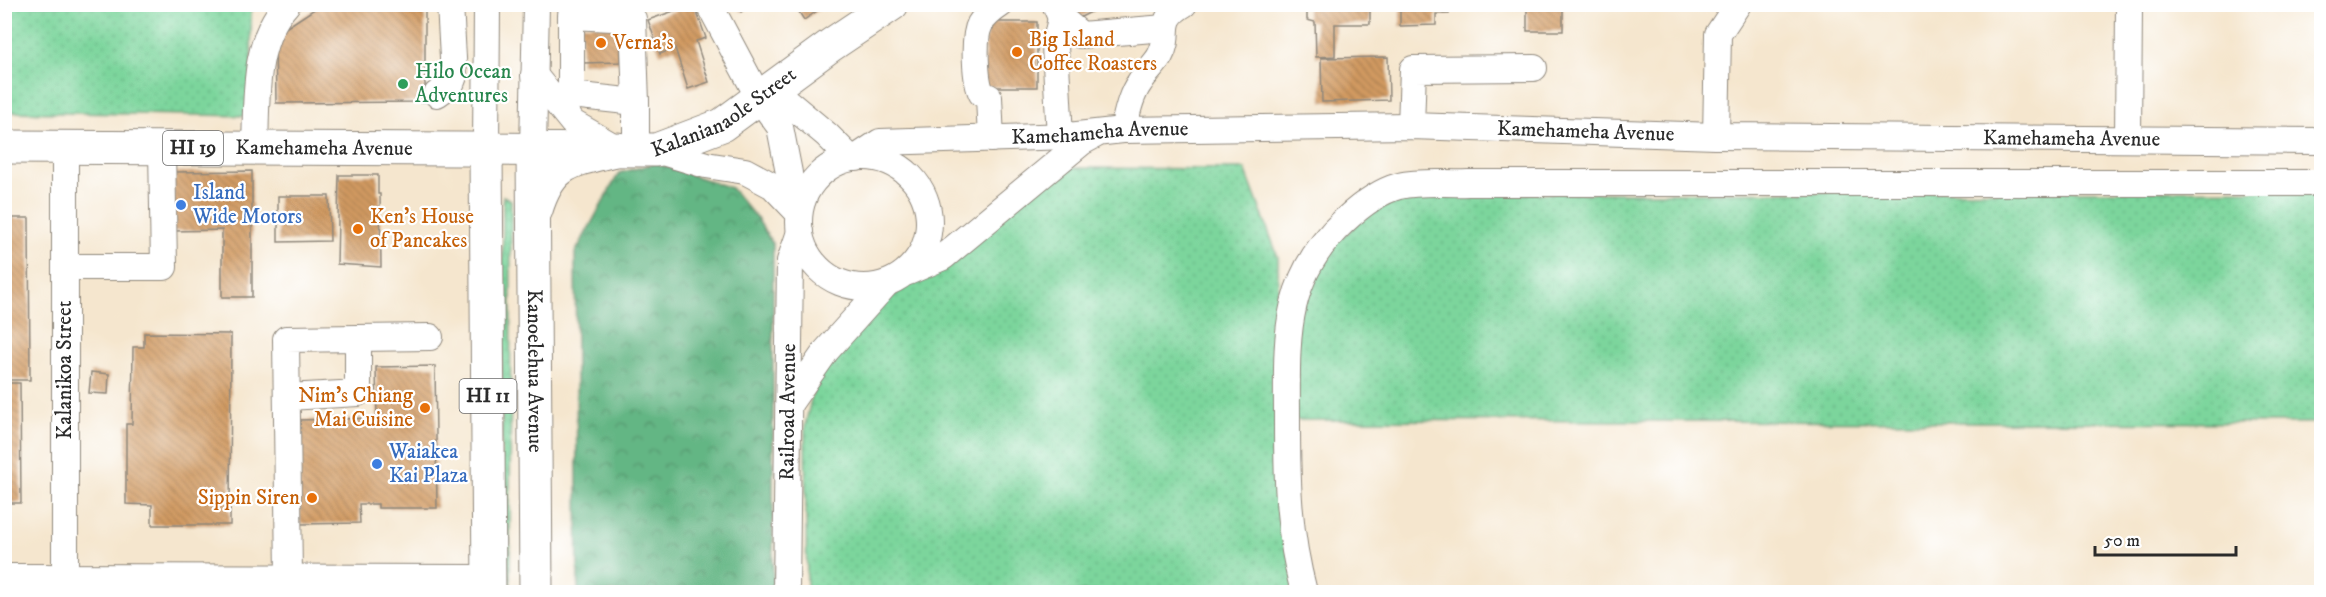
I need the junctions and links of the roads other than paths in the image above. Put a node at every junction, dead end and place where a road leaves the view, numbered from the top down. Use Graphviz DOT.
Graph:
graph roads {
  1 [pos="287,4"];
  2 [pos="450,4"];
  3 [pos="487,4"];
  4 [pos="536,4"];
  5 [pos="709,4"];
  6 [pos="892,4"];
  7 [pos="1001,4"];
  8 [pos="1184,4"];
  9 [pos="1738,4"];
  10 [pos="2129,4"];
  11 [pos="571,10"];
  12 [pos="1058,11"];
  13 [pos="1165,28"];
  14 [pos="1534,68"];
  15 [pos="534,75"];
  16 [pos="766,93"];
  17 [pos="437,94"];
  18 [pos="636,102"];
  19 [pos="1411,126"];
  20 [pos="1113,130"];
  21 [pos="1060,136"];
  22 [pos="1716,136"];
  23 [pos="991,139"];
  24 [pos="2128,139"];
  25 [pos="2322,141"];
  26 [pos="4,147"];
  27 [pos="65,147"];
  28 [pos="162,148"];
  29 [pos="255,148"];
  30 [pos="486,149"];
  31 [pos="533,149"];
  32 [pos="636,149"];
  33 [pos="853,158"];
  34 [pos="2322,183"];
  35 [pos="796,216"];
  36 [pos="534,217"];
  37 [pos="65,267"];
  38 [pos="897,278"];
  39 [pos="430,337"];
  40 [pos="358,338"];
  41 [pos="288,396"];
  42 [pos="789,404"];
  43 [pos="4,577"];
  44 [pos="289,578"];
  45 [pos="65,585"];
  46 [pos="489,585"];
  47 [pos="536,592"];
  48 [pos="786,592"];
  49 [pos="1304,592"];
  1 -- 29 [label="street"];
  2 -- 17 [label="street"];
  3 -- 30 [label="street"];
  4 -- 15 [label="street"];
  5 -- 16 [label="street"];
  6 -- 16 [label="main road, Kalanianaole Street"];
  7 -- 23 [label="street"];
  8 -- 13 [label="street"];
  9 -- 22 [label="street"];
  10 -- 24 [label="street"];
  11 -- 18 [label="street"];
  11 -- 18 [label="street"];
  12 -- 13 [label="street"];
  12 -- 21 [label="street"];
  13 -- 20 [label="street"];
  14 -- 19 [label="street"];
  15 -- 31 [label="street"];
  15 -- 32 [label="street"];
  16 -- 32 [label="main road, Kalanianaole Street / HI 19"];
  16 -- 33 [label="street"];
  16 -- 35 [label="street, Railroad Avenue"];
  18 -- 32 [label="street"];
  19 -- 20 [label="street, Kamehameha Avenue"];
  19 -- 22 [label="street, Kamehameha Avenue"];
  20 -- 21 [label="street, Kamehameha Avenue"];
  20 -- 38 [label="street"];
  21 -- 23 [label="street, Kamehameha Avenue"];
  22 -- 24 [label="street, Kamehameha Avenue"];
  23 -- 33 [label="street, Kamehameha Avenue"];
  24 -- 25 [label="street, Kamehameha Avenue"];
  26 -- 27 [label="main road, Kamehameha Avenue / HI 19"];
  27 -- 28 [label="main road, Kamehameha Avenue / HI 19"];
  27 -- 37 [label="street, Kalanikoa Street"];
  28 -- 29 [label="main road, Kamehameha Avenue / HI 19"];
  28 -- 37 [label="street"];
  29 -- 30 [label="main road, Kamehameha Avenue / HI 19"];
  30 -- 31 [label="main road, Kamehameha Avenue / HI 19"];
  30 -- 46 [label="main road, HI 11"];
  31 -- 32 [label="main road, Kalanianaole Street / HI 19"];
  31 -- 36 [label="main road, Kanoelehua Avenue / HI 11"];
  32 -- 35 [label="street"];
  32 -- 36 [label="main road"];
  33 -- 35 [label="street"];
  33 -- 38 [label="street"];
  34 -- 49 [label="street"];
  35 -- 38 [label="street"];
  35 -- 42 [label="street, Railroad Avenue"];
  36 -- 47 [label="main road, Kanoelehua Avenue / HI 11"];
  37 -- 45 [label="street, Kalanikoa Street"];
  38 -- 42 [label="street"];
  39 -- 40 [label="street"];
  40 -- 41 [label="street"];
  40 -- 41 [label="street"];
  41 -- 44 [label="street"];
  42 -- 48 [label="street, Railroad Avenue"];
  43 -- 45 [label="street"];
  44 -- 45 [label="street"];
  44 -- 46 [label="street"];
}
